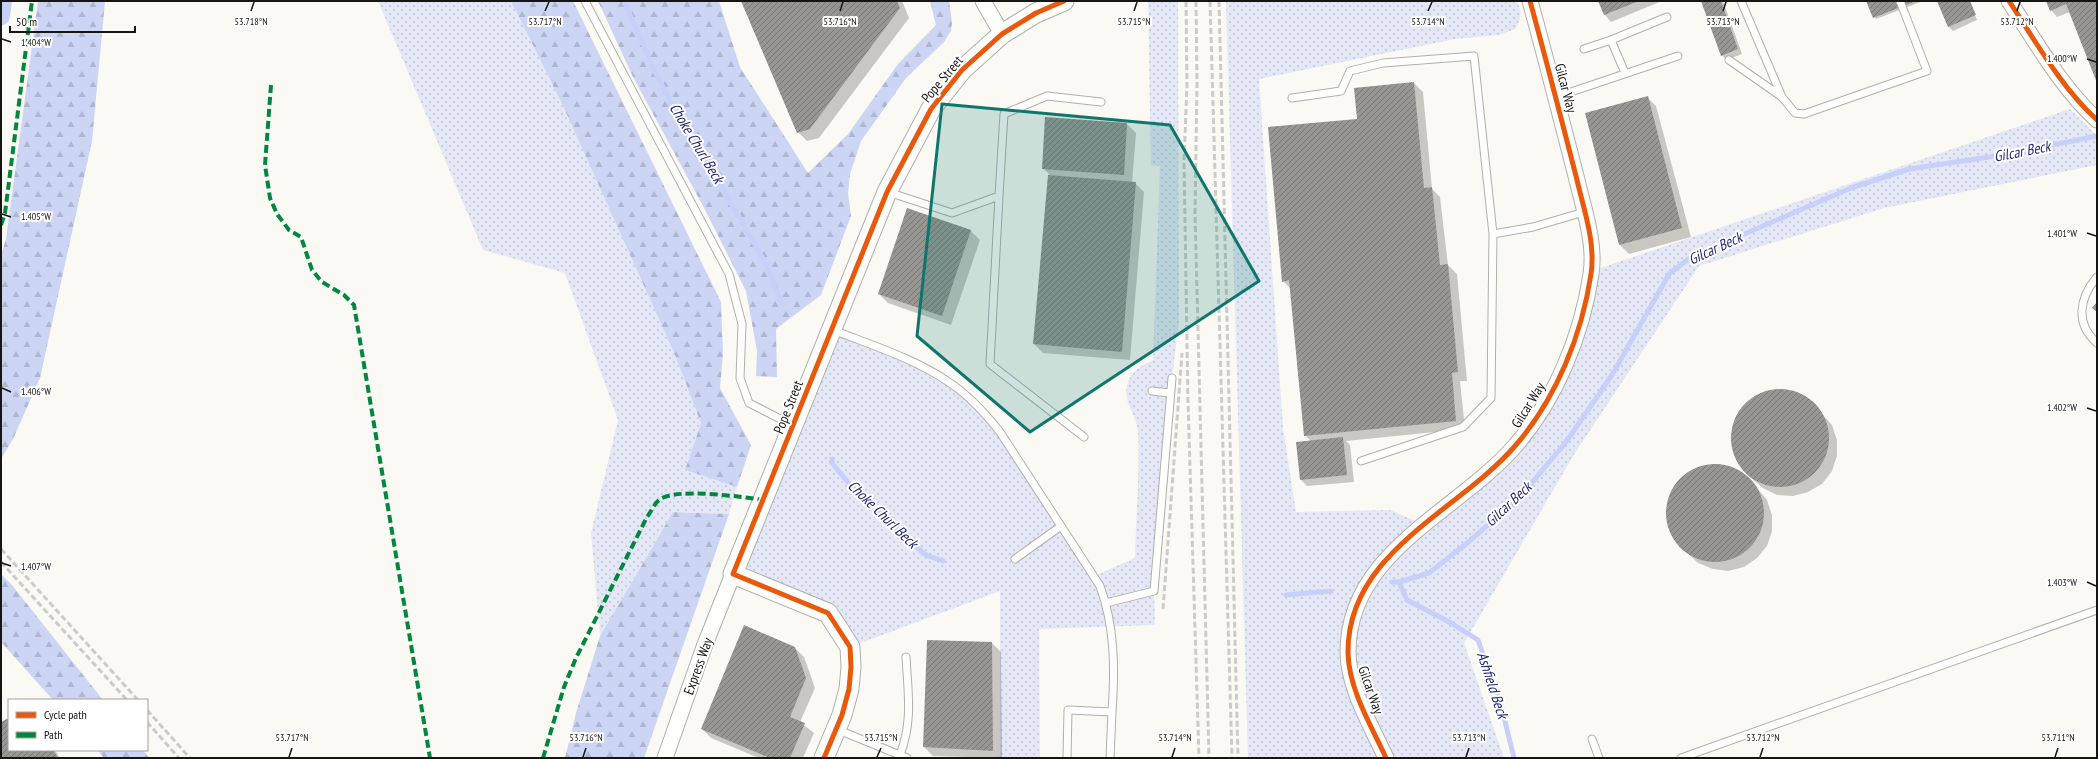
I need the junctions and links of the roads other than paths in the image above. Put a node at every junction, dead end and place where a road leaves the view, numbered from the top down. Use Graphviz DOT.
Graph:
graph roads {
  1 [pos="585,1"];
  2 [pos="983,1"];
  3 [pos="1064,1"];
  4 [pos="1530,1"];
  5 [pos="1741,1"];
  6 [pos="1900,1"];
  7 [pos="2009,1"];
  8 [pos="1667,17"];
  9 [pos="1002,34"];
  10 [pos="1610,40"];
  11 [pos="1584,49"];
  12 [pos="1678,56"];
  13 [pos="1729,60"];
  14 [pos="1625,73"];
  15 [pos="1556,96"];
  16 [pos="1292,98"];
  17 [pos="1782,98"];
  18 [pos="1102,102"];
  19 [pos="2097,120"];
  20 [pos="888,192"];
  21 [pos="999,196"];
  22 [pos="1584,212"];
  23 [pos="1493,234"];
  24 [pos="2097,278"];
  25 [pos="832,330"];
  26 [pos="2097,344"];
  27 [pos="1172,378"];
  28 [pos="1152,391"];
  29 [pos="1170,392"];
  30 [pos="794,426"];
  31 [pos="1084,437"];
  32 [pos="1360,462"];
  33 [pos="1061,526"];
  34 [pos="1015,560"];
  35 [pos="733,574"];
  36 [pos="1106,603"];
  37 [pos="2097,610"];
  38 [pos="906,658"];
  39 [pos="1112,712"];
  40 [pos="836,729"];
  41 [pos="1592,739"];
  42 [pos="904,757"];
  43 [pos="665,758"];
  44 [pos="824,758"];
  45 [pos="1067,758"];
  46 [pos="1110,758"];
  47 [pos="1386,758"];
  48 [pos="1599,758"];
  49 [pos="1681,758"];
  1 -- 30 [label="lane"];
  2 -- 9 [label="street"];
  3 -- 9 [label="street"];
  4 -- 15 [label="street, Gilcar Way"];
  5 -- 17 [label="lane"];
  6 -- 17 [label="lane"];
  7 -- 19 [label="street"];
  8 -- 10 [label="lane"];
  9 -- 20 [label="street, Pope Street"];
  10 -- 11 [label="lane"];
  10 -- 14 [label="lane"];
  12 -- 14 [label="lane, Gilcar Way"];
  13 -- 17 [label="lane"];
  14 -- 15 [label="lane, Gilcar Way"];
  15 -- 22 [label="street, Gilcar Way"];
  16 -- 23 [label="lane"];
  18 -- 21 [label="lane"];
  20 -- 21 [label="lane"];
  20 -- 25 [label="street, Pope Street"];
  21 -- 31 [label="lane"];
  22 -- 23 [label="lane"];
  22 -- 47 [label="street, Gilcar Way"];
  23 -- 32 [label="lane"];
  24 -- 26 [label="lane"];
  25 -- 30 [label="street, Pope Street"];
  25 -- 33 [label="lane"];
  27 -- 29 [label="lane"];
  28 -- 29 [label="lane"];
  29 -- 36 [label="lane"];
  30 -- 35 [label="street, Pope Street"];
  33 -- 34 [label="lane"];
  33 -- 36 [label="lane"];
  35 -- 40 [label="street"];
  35 -- 43 [label="street, Express Way"];
  36 -- 39 [label="lane"];
  37 -- 49 [label="lane"];
  38 -- 42 [label="lane"];
  39 -- 45 [label="lane"];
  39 -- 46 [label="lane"];
  40 -- 42 [label="lane"];
  40 -- 44 [label="street"];
  41 -- 48 [label="lane"];
}
